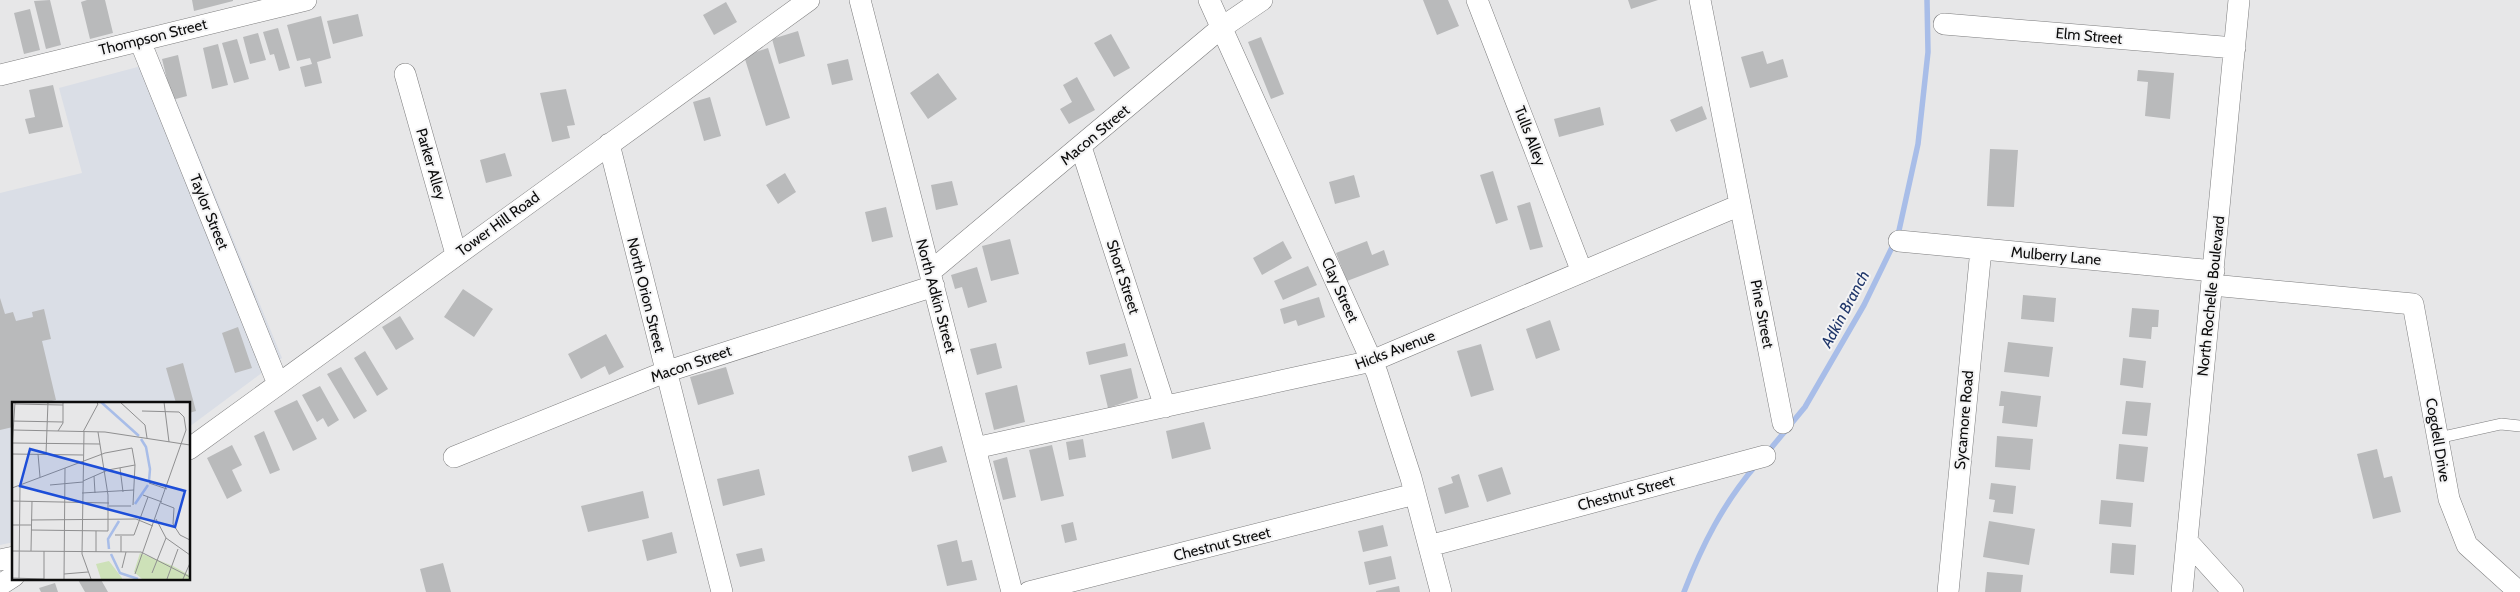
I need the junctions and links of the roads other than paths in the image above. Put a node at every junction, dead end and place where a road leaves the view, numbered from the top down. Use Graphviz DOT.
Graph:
graph roads {
  1 [pos="306,0"];
  2 [pos="809,0"];
  3 [pos="860,0"];
  4 [pos="1209,0"];
  5 [pos="1262,0"];
  6 [pos="1477,0"];
  7 [pos="1700,0"];
  8 [pos="2239,0"];
  9 [pos="271,4"];
  10 [pos="1944,24"];
  11 [pos="1222,28"];
  12 [pos="140,40"];
  13 [pos="2235,48"];
  14 [pos="405,74"];
  15 [pos="0,75"];
  16 [pos="609,144"];
  17 [pos="1081,147"];
  18 [pos="1740,205"];
  19 [pos="1899,241"];
  20 [pos="1981,249"];
  21 [pos="456,254"];
  22 [pos="1582,272"];
  23 [pos="2213,278"];
  24 [pos="932,279"];
  25 [pos="2372,300"];
  26 [pos="1372,362"];
  27 [pos="665,372"];
  28 [pos="278,384"];
  29 [pos="1165,407"];
  30 [pos="1783,423"];
  31 [pos="2520,426"];
  32 [pos="2438,438"];
  33 [pos="190,448"];
  34 [pos="976,448"];
  35 [pos="1765,456"];
  36 [pos="454,457"];
  37 [pos="1415,494"];
  38 [pos="2187,541"];
  39 [pos="1429,546"];
  40 [pos="12,577"];
  41 [pos="0,585"];
  42 [pos="722,592"];
  43 [pos="1012,592"];
  44 [pos="1029,592"];
  45 [pos="1440,592"];
  46 [pos="1948,592"];
  47 [pos="2182,592"];
  48 [pos="2233,592"];
  49 [pos="2519,592"];
  1 -- 9 [label="street, Thompson Street"];
  2 -- 16 [label="street, Tower Hill Road"];
  3 -- 24 [label="street, North Adkin Street"];
  4 -- 11 [label="street, Clay Street"];
  5 -- 11 [label="street, Macon Street"];
  6 -- 22 [label="street, Tulls Alley"];
  7 -- 18 [label="street"];
  8 -- 13 [label="street, North Rochelle Boulevard"];
  9 -- 12 [label="street, Thompson Street"];
  10 -- 13 [label="street, Elm Street"];
  11 -- 17 [label="street, Macon Street"];
  11 -- 26 [label="street, Clay Street"];
  12 -- 15 [label="street, Thompson Street"];
  12 -- 28 [label="street, Taylor Street"];
  13 -- 23 [label="street, North Rochelle Boulevard"];
  14 -- 21 [label="street, Parker Alley"];
  16 -- 21 [label="street, Tower Hill Road"];
  16 -- 27 [label="street, North Orion Street"];
  17 -- 24 [label="street, Macon Street"];
  17 -- 29 [label="street, Short Street"];
  18 -- 22 [label="street, Hicks Avenue"];
  18 -- 30 [label="street, Pine Street"];
  19 -- 20 [label="street, Mulberry Lane"];
  20 -- 23 [label="street, Mulberry Lane"];
  20 -- 46 [label="street, Sycamore Road"];
  21 -- 28 [label="street, Tower Hill Road"];
  22 -- 26 [label="street, Hicks Avenue"];
  23 -- 25 [label="street, Mulberry Lane"];
  23 -- 38 [label="street, North Rochelle Boulevard"];
  24 -- 27 [label="street, Macon Street"];
  24 -- 34 [label="street, North Adkin Street"];
  25 -- 32 [label="street, Cogdell Drive"];
  26 -- 29 [label="street, Hicks Avenue"];
  26 -- 37 [label="street, Clay Street"];
  27 -- 36 [label="street, Macon Street"];
  27 -- 42 [label="street, North Orion Street"];
  28 -- 33 [label="street, Tower Hill Road"];
  29 -- 34 [label="street, Hicks Avenue"];
  31 -- 32 [label="lane"];
  32 -- 49 [label="street, Cogdell Drive"];
  34 -- 43 [label="street, North Adkin Street"];
  35 -- 39 [label="street, Chestnut Street"];
  37 -- 39 [label="street, Clay Street"];
  37 -- 44 [label="street, Chestnut Street"];
  38 -- 47 [label="street, North Rochelle Boulevard"];
  38 -- 48 [label="street"];
  39 -- 45 [label="street, Clay Street"];
  40 -- 41 [label="street"];
}
